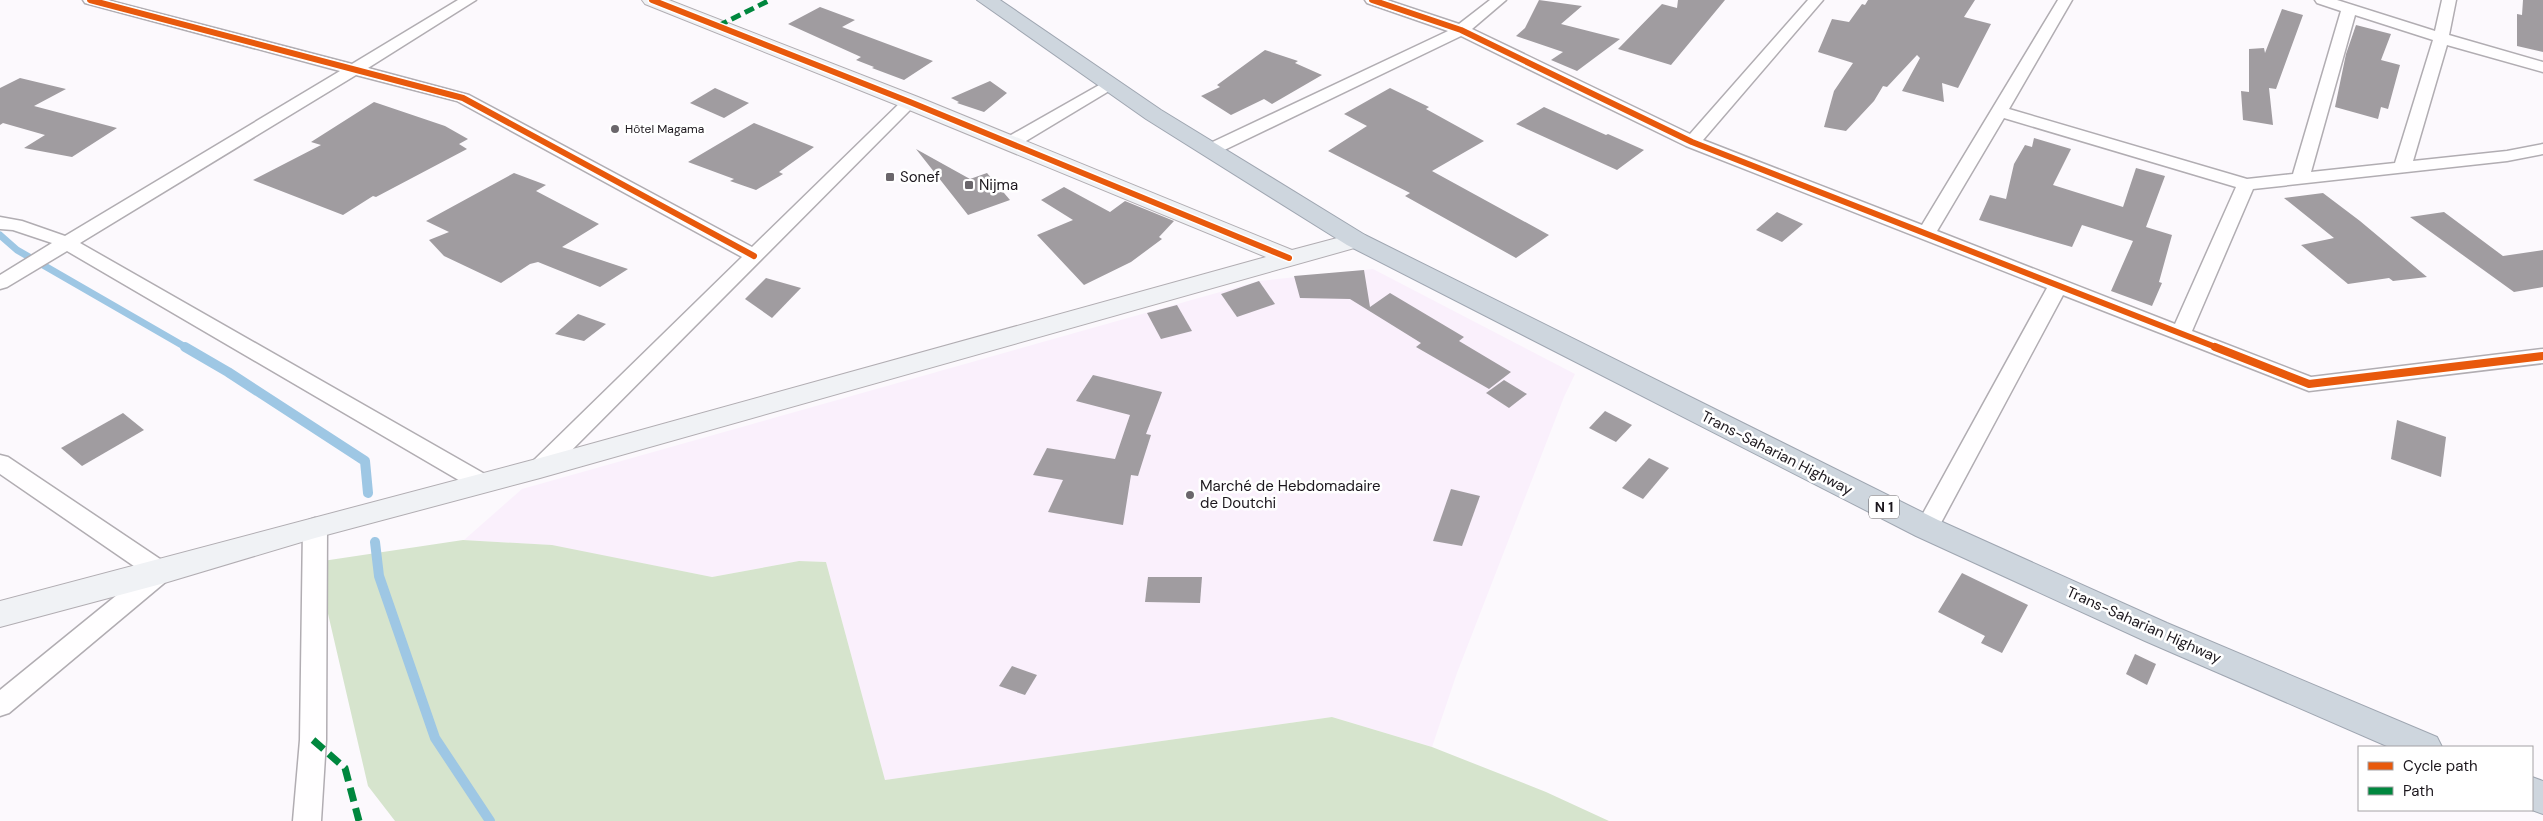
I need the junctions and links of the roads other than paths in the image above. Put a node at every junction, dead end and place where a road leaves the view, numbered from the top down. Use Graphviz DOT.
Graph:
graph roads {
  1 [pos="90,0"];
  2 [pos="469,0"];
  3 [pos="652,0"];
  4 [pos="987,0"];
  5 [pos="1372,0"];
  6 [pos="1499,0"];
  7 [pos="1816,0"];
  8 [pos="2065,0"];
  9 [pos="2322,0"];
  10 [pos="2449,0"];
  11 [pos="2349,9"];
  12 [pos="1462,30"];
  13 [pos="2441,38"];
  14 [pos="2543,67"];
  15 [pos="356,68"];
  16 [pos="1108,85"];
  17 [pos="910,102"];
  18 [pos="1999,111"];
  19 [pos="1692,142"];
  20 [pos="1010,143"];
  21 [pos="2543,149"];
  22 [pos="1210,150"];
  23 [pos="2402,167"];
  24 [pos="2301,177"];
  25 [pos="2246,184"];
  26 [pos="0,223"];
  27 [pos="1926,234"];
  28 [pos="1356,240"];
  29 [pos="66,242"];
  30 [pos="754,256"];
  31 [pos="1289,258"];
  32 [pos="0,283"];
  33 [pos="2058,286"];
  34 [pos="2181,334"];
  35 [pos="2543,356"];
  36 [pos="0,463"];
  37 [pos="540,468"];
  38 [pos="482,483"];
  39 [pos="315,527"];
  40 [pos="1927,528"];
  41 [pos="160,572"];
  42 [pos="0,614"];
  43 [pos="0,706"];
  44 [pos="2423,746"];
  45 [pos="308,821"];
  1 -- 15 [label="street"];
  2 -- 15 [label="street"];
  3 -- 17 [label="main road"];
  4 -- 16 [label="highway, Trans-Saharian Highway"];
  5 -- 12 [label="street"];
  6 -- 12 [label="street"];
  7 -- 19 [label="street"];
  8 -- 18 [label="street"];
  9 -- 11 [label="street"];
  10 -- 13 [label="street"];
  11 -- 13 [label="street"];
  11 -- 24 [label="street"];
  12 -- 19 [label="street"];
  12 -- 22 [label="street"];
  13 -- 14 [label="street"];
  13 -- 23 [label="street"];
  15 -- 29 [label="street"];
  15 -- 30 [label="street"];
  16 -- 20 [label="street"];
  16 -- 22 [label="highway, Trans-Saharian Highway"];
  17 -- 20 [label="main road"];
  17 -- 30 [label="street"];
  18 -- 25 [label="street"];
  18 -- 27 [label="street"];
  19 -- 27 [label="street"];
  20 -- 31 [label="main road"];
  21 -- 23 [label="street"];
  22 -- 28 [label="highway, Trans-Saharian Highway"];
  23 -- 24 [label="street"];
  24 -- 25 [label="street"];
  25 -- 34 [label="street"];
  26 -- 29 [label="street"];
  27 -- 33 [label="street"];
  28 -- 31 [label="main road"];
  28 -- 40 [label="highway, Trans-Saharian Highway / N 1"];
  29 -- 32 [label="street"];
  29 -- 38 [label="street"];
  30 -- 37 [label="street"];
  31 -- 37 [label="main road"];
  33 -- 34 [label="street"];
  33 -- 40 [label="street"];
  34 -- 35 [label="street"];
  36 -- 41 [label="street"];
  37 -- 38 [label="main road"];
  38 -- 39 [label="main road"];
  39 -- 41 [label="main road"];
  39 -- 45 [label="street"];
  40 -- 44 [label="highway, Trans-Saharian Highway / N 1"];
  41 -- 42 [label="main road"];
  41 -- 43 [label="street"];
}
